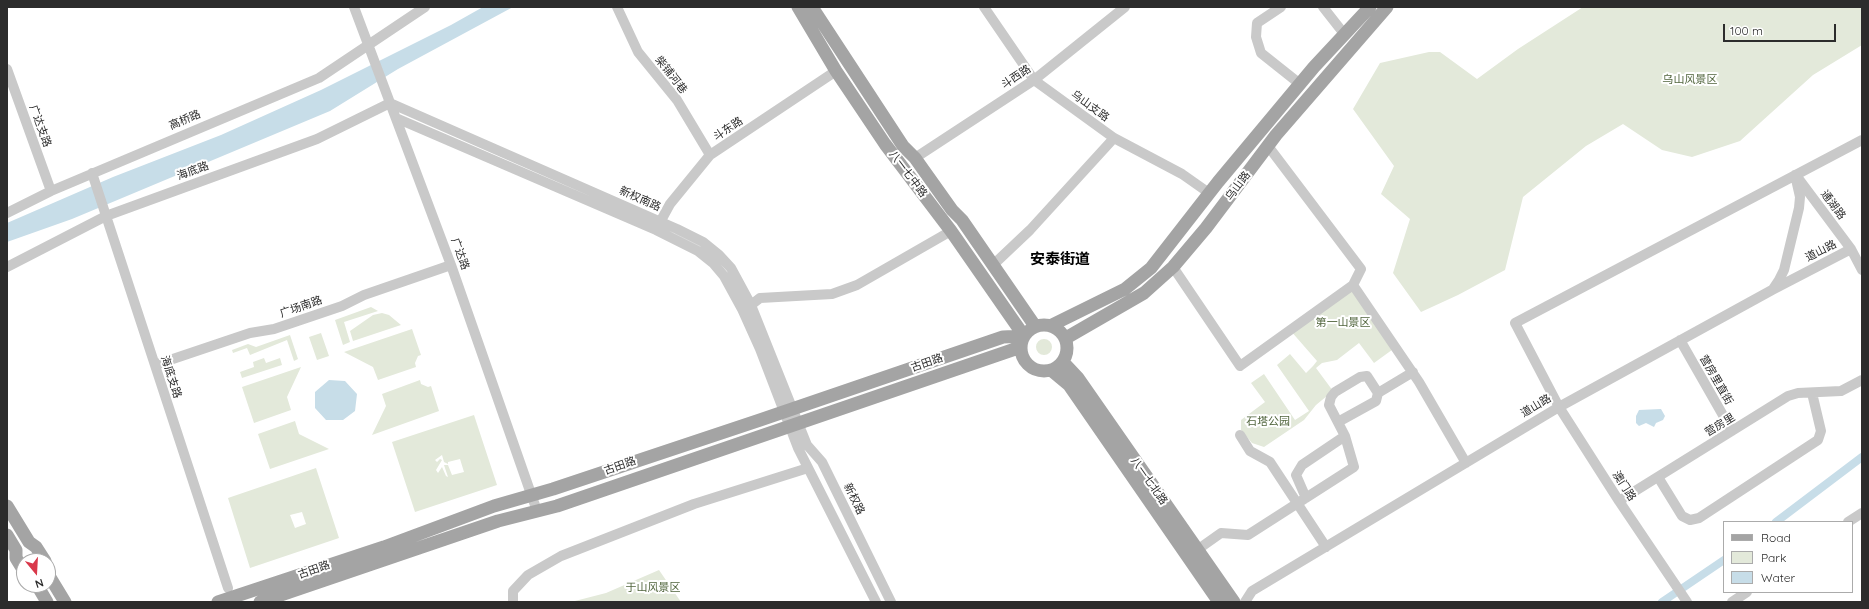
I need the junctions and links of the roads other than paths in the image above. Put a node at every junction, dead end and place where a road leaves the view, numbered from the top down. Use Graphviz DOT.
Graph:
graph roads {
  1 [pos="354,7"];
  2 [pos="425,7"];
  3 [pos="616,7"];
  4 [pos="798,7"];
  5 [pos="812,7"];
  6 [pos="984,7"];
  7 [pos="1125,7"];
  8 [pos="1281,7"];
  9 [pos="1323,7"];
  10 [pos="1370,7"];
  11 [pos="1387,7"];
  12 [pos="1345,35"];
  13 [pos="369,43"];
  14 [pos="7,69"];
  15 [pos="836,71"];
  16 [pos="1034,80"];
  17 [pos="1300,84"];
  18 [pos="390,103"];
  19 [pos="396,118"];
  20 [pos="1114,138"];
  21 [pos="1862,140"];
  22 [pos="1268,146"];
  23 [pos="710,156"];
  24 [pos="915,158"];
  25 [pos="92,173"];
  26 [pos="1795,174"];
  27 [pos="51,191"];
  28 [pos="1209,193"];
  29 [pos="7,213"];
  30 [pos="106,216"];
  31 [pos="658,225"];
  32 [pos="951,231"];
  33 [pos="1851,249"];
  34 [pos="1862,259"];
  35 [pos="451,265"];
  36 [pos="993,265"];
  37 [pos="7,267"];
  38 [pos="1173,267"];
  39 [pos="1862,270"];
  40 [pos="1353,284"];
  41 [pos="1772,290"];
  42 [pos="751,305"];
  43 [pos="1052,325"];
  44 [pos="1035,326"];
  45 [pos="1066,338"];
  46 [pos="1680,340"];
  47 [pos="1022,341"];
  48 [pos="1063,362"];
  49 [pos="155,365"];
  50 [pos="1051,370"];
  51 [pos="1413,372"];
  52 [pos="1862,380"];
  53 [pos="1812,392"];
  54 [pos="1378,393"];
  55 [pos="1559,407"];
  56 [pos="788,411"];
  57 [pos="1338,422"];
  58 [pos="793,425"];
  59 [pos="1732,431"];
  60 [pos="1240,435"];
  61 [pos="1345,436"];
  62 [pos="1466,463"];
  63 [pos="808,468"];
  64 [pos="1658,477"];
  65 [pos="531,495"];
  66 [pos="1302,501"];
  67 [pos="1619,502"];
  68 [pos="7,506"];
  69 [pos="537,511"];
  70 [pos="1862,513"];
  71 [pos="1850,521"];
  72 [pos="7,535"];
  73 [pos="29,542"];
  74 [pos="1326,547"];
  75 [pos="16,550"];
  76 [pos="1197,550"];
  77 [pos="20,553"];
  78 [pos="31,553"];
  79 [pos="40,553"];
  80 [pos="56,587"];
  81 [pos="228,588"];
  82 [pos="42,593"];
  83 [pos="1746,593"];
  84 [pos="1686,600"];
  85 [pos="47,602"];
  86 [pos="65,602"];
  87 [pos="218,602"];
  88 [pos="260,602"];
  89 [pos="513,602"];
  90 [pos="876,602"];
  91 [pos="891,602"];
  92 [pos="1219,602"];
  93 [pos="1234,602"];
  94 [pos="1245,602"];
  95 [pos="1732,602"];
  1 -- 13 [label="street, 广达路"];
  2 -- 13 [label="street, 高桥路"];
  3 -- 23 [label="street, 柴铺河巷"];
  4 -- 15 [label="main road, 八一七中路"];
  5 -- 24 [label="main road, 八一七中路"];
  6 -- 16 [label="street, 乌山支路"];
  7 -- 16 [label="street, 斗西路"];
  8 -- 17 [label="street"];
  9 -- 12 [label="street"];
  10 -- 12 [label="main road, 乌山路"];
  11 -- 22 [label="main road, 乌山路"];
  12 -- 17 [label="main road, 乌山路"];
  13 -- 18 [label="street, 广达路"];
  13 -- 25 [label="street, 高桥路"];
  14 -- 27 [label="street, 广达支路"];
  15 -- 23 [label="street, 斗东路"];
  15 -- 32 [label="main road, 八一七中路"];
  16 -- 20 [label="street, 乌山支路"];
  16 -- 24 [label="street, 斗西路"];
  17 -- 28 [label="main road, 乌山路"];
  18 -- 19 [label="street, 广达路"];
  18 -- 30 [label="street, 海底路"];
  18 -- 31 [label="street, 新权南路"];
  19 -- 31 [label="street, 新权南路"];
  19 -- 35 [label="street, 广达路"];
  20 -- 28 [label="street, 乌山支路"];
  20 -- 36 [label="street"];
  21 -- 26 [label="street"];
  22 -- 38 [label="main road, 乌山路"];
  22 -- 40 [label="street"];
  23 -- 31 [label="street, 斗东路"];
  24 -- 36 [label="main road, 八一七中路"];
  25 -- 27 [label="street, 高桥路"];
  25 -- 30 [label="street, 海底支路"];
  26 -- 33 [label="street, 通湖路"];
  26 -- 41 [label="street"];
  26 -- 55 [label="street, 澳门路"];
  27 -- 29 [label="street, 高桥路"];
  28 -- 43 [label="main road, 乌山路"];
  30 -- 37 [label="street, 海底路"];
  30 -- 49 [label="street, 海底支路"];
  31 -- 42 [label="street, 新权南路"];
  31 -- 56 [label="street, 新权南路"];
  32 -- 42 [label="street"];
  32 -- 47 [label="main road, 八一七中路"];
  33 -- 34 [label="street, 通湖路"];
  33 -- 39 [label="street, 通湖路"];
  33 -- 41 [label="street, 道山路"];
  35 -- 49 [label="street, 广场南路"];
  35 -- 65 [label="street, 广达路"];
  36 -- 44 [label="main road, 八一七中路"];
  38 -- 40 [label="street"];
  38 -- 45 [label="main road, 乌山路"];
  40 -- 51 [label="street"];
  41 -- 46 [label="street, 道山路"];
  42 -- 56 [label="street, 新权南路"];
  43 -- 44 [label="main road"];
  43 -- 45 [label="main road"];
  44 -- 47 [label="main road"];
  45 -- 48 [label="main road"];
  46 -- 55 [label="street, 道山路"];
  46 -- 59 [label="street, 营房里直街"];
  47 -- 50 [label="main road"];
  47 -- 56 [label="main road, 古田路"];
  47 -- 58 [label="main road, 古田路"];
  48 -- 50 [label="main road"];
  48 -- 76 [label="main road, 八一七北路"];
  49 -- 81 [label="street, 海底支路"];
  50 -- 92 [label="main road"];
  51 -- 54 [label="street"];
  51 -- 62 [label="street"];
  52 -- 53 [label="street, 营房里"];
  53 -- 59 [label="street, 营房里"];
  53 -- 64 [label="street"];
  54 -- 57 [label="street"];
  54 -- 57 [label="street"];
  55 -- 62 [label="street, 道山路"];
  55 -- 67 [label="street, 澳门路"];
  56 -- 58 [label="street, 新权路"];
  56 -- 65 [label="main road, 古田路"];
  57 -- 61 [label="street"];
  58 -- 63 [label="street, 新权路"];
  58 -- 69 [label="main road, 古田路"];
  58 -- 91 [label="street, 新权路"];
  59 -- 64 [label="street, 营房里"];
  60 -- 66 [label="street"];
  61 -- 66 [label="street"];
  61 -- 66 [label="street"];
  62 -- 74 [label="street, 道山路"];
  63 -- 89 [label="street"];
  63 -- 90 [label="street, 新权路"];
  64 -- 67 [label="street, 营房里"];
  65 -- 69 [label="street, 广达路"];
  65 -- 87 [label="main road, 古田路"];
  66 -- 74 [label="street"];
  66 -- 76 [label="street"];
  67 -- 84 [label="street, 澳门路"];
  68 -- 73 [label="main road"];
  69 -- 88 [label="main road, 古田路"];
  70 -- 71 [label="street"];
  72 -- 75 [label="main road"];
  73 -- 78 [label="main road"];
  73 -- 79 [label="main road"];
  74 -- 94 [label="street, 道山路"];
  75 -- 77 [label="main road"];
  76 -- 93 [label="main road, 八一七北路"];
  80 -- 86 [label="main road"];
  82 -- 85 [label="main road"];
  83 -- 95 [label="street"];
}
